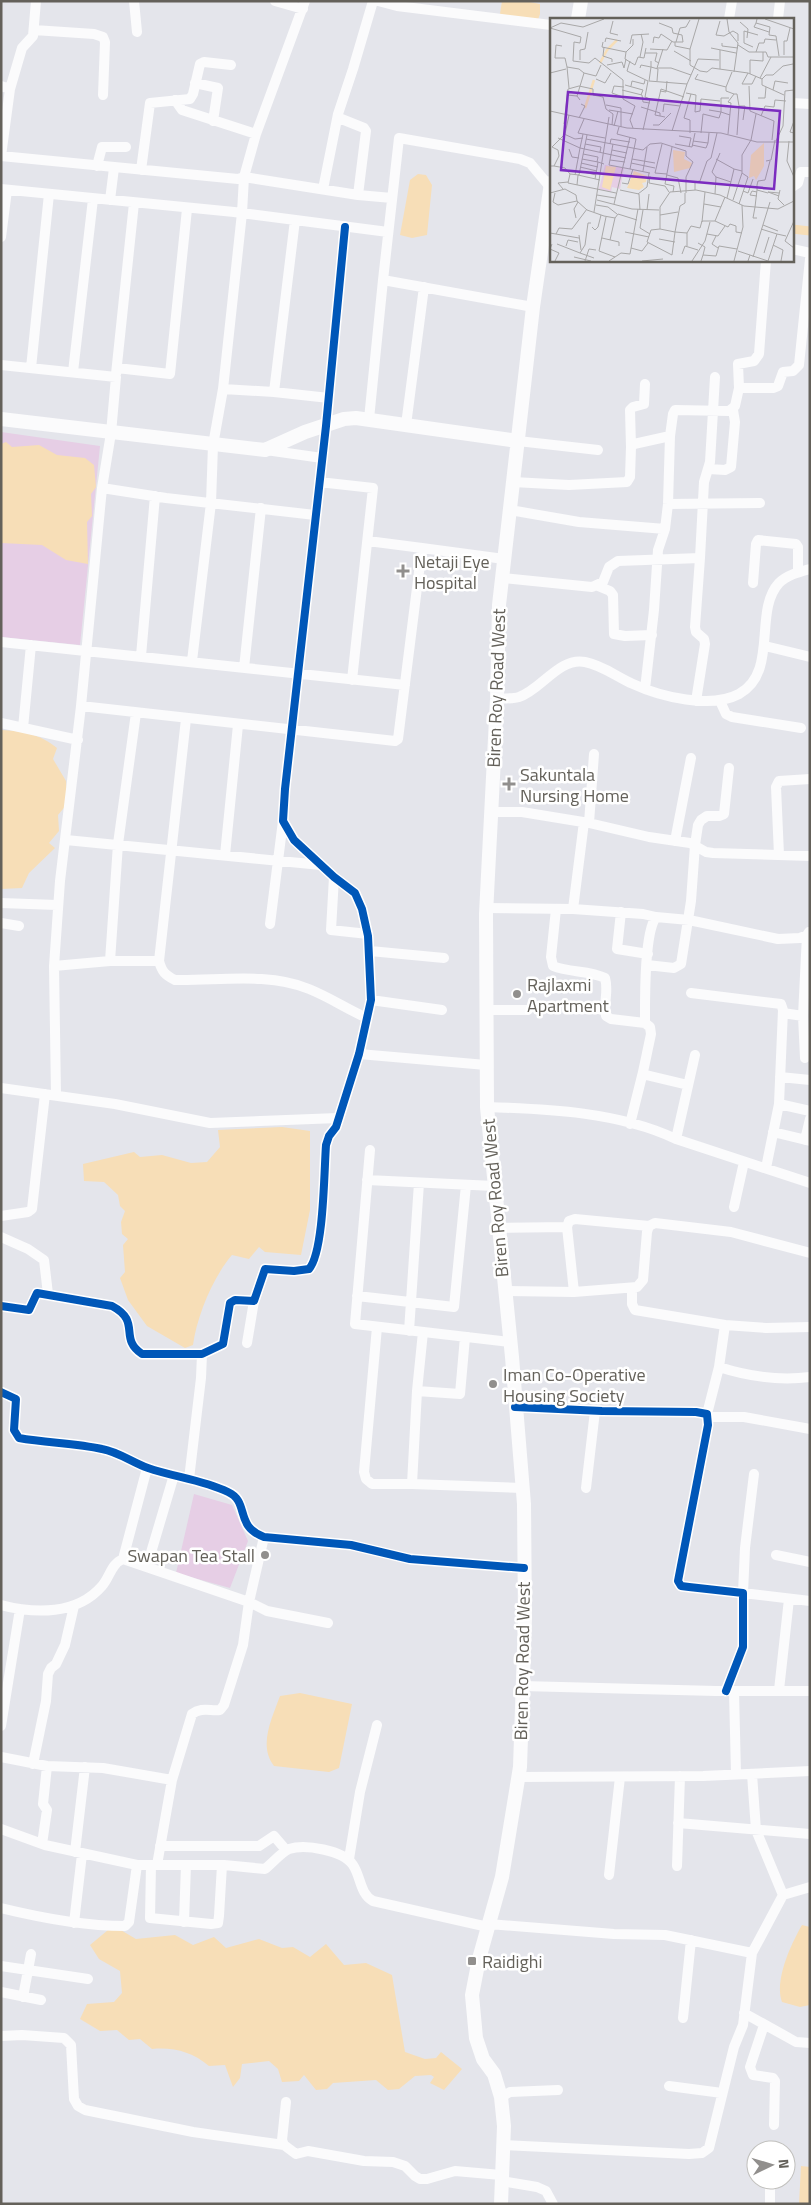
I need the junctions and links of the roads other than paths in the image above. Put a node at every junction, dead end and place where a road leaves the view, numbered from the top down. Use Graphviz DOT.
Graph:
graph roads {
  1 [pos="36,1"];
  2 [pos="134,1"];
  3 [pos="275,1"];
  4 [pos="373,1"];
  5 [pos="378,1"];
  6 [pos="581,1"];
  7 [pos="732,1"];
  8 [pos="780,1"];
  9 [pos="304,5"];
  10 [pos="578,18"];
  11 [pos="729,18"];
  12 [pos="778,18"];
  13 [pos="550,24"];
  14 [pos="34,30"];
  15 [pos="138,32"];
  16 [pos="231,65"];
  17 [pos="195,83"];
  18 [pos="6,88"];
  19 [pos="103,95"];
  20 [pos="175,100"];
  21 [pos="794,103"];
  22 [pos="810,104"];
  23 [pos="338,114"];
  24 [pos="213,121"];
  25 [pos="256,134"];
  26 [pos="126,147"];
  27 [pos="1,156"];
  28 [pos="97,166"];
  29 [pos="114,168"];
  30 [pos="140,170"];
  31 [pos="810,172"];
  32 [pos="244,177"];
  33 [pos="550,184"];
  34 [pos="794,186"];
  35 [pos="323,189"];
  36 [pos="4,190"];
  37 [pos="50,194"];
  38 [pos="358,195"];
  39 [pos="392,198"];
  40 [pos="93,199"];
  41 [pos="550,199"];
  42 [pos="110,200"];
  43 [pos="134,203"];
  44 [pos="187,209"];
  45 [pos="242,213"];
  46 [pos="295,220"];
  47 [pos="345,227"];
  48 [pos="388,232"];
  49 [pos="1,237"];
  50 [pos="547,242"];
  51 [pos="794,249"];
  52 [pos="810,253"];
  53 [pos="810,259"];
  54 [pos="766,261"];
  55 [pos="383,280"];
  56 [pos="424,287"];
  57 [pos="808,305"];
  58 [pos="534,307"];
  59 [pos="806,345"];
  60 [pos="1,365"];
  61 [pos="31,368"];
  62 [pos="73,372"];
  63 [pos="116,372"];
  64 [pos="715,376"];
  65 [pos="646,384"];
  66 [pos="738,388"];
  67 [pos="222,390"];
  68 [pos="274,392"];
  69 [pos="329,398"];
  70 [pos="733,410"];
  71 [pos="712,411"];
  72 [pos="1,419"];
  73 [pos="370,419"];
  74 [pos="406,425"];
  75 [pos="326,426"];
  76 [pos="111,433"];
  77 [pos="670,436"];
  78 [pos="518,440"];
  79 [pos="214,445"];
  80 [pos="631,447"];
  81 [pos="264,450"];
  82 [pos="598,450"];
  83 [pos="322,458"];
  84 [pos="709,469"];
  85 [pos="319,482"];
  86 [pos="513,482"];
  87 [pos="102,488"];
  88 [pos="155,496"];
  89 [pos="211,502"];
  90 [pos="760,503"];
  91 [pos="668,504"];
  92 [pos="704,504"];
  93 [pos="261,508"];
  94 [pos="510,510"];
  95 [pos="315,515"];
  96 [pos="665,529"];
  97 [pos="368,541"];
  98 [pos="422,548"];
  99 [pos="700,558"];
  100 [pos="504,559"];
  101 [pos="657,560"];
  102 [pos="810,569"];
  103 [pos="798,572"];
  104 [pos="502,578"];
  105 [pos="753,583"];
  106 [pos="598,586"];
  107 [pos="652,635"];
  108 [pos="1,642"];
  109 [pos="31,645"];
  110 [pos="765,646"];
  111 [pos="88,650"];
  112 [pos="141,656"];
  113 [pos="810,657"];
  114 [pos="192,661"];
  115 [pos="244,668"];
  116 [pos="298,675"];
  117 [pos="352,680"];
  118 [pos="405,685"];
  119 [pos="645,689"];
  120 [pos="497,699"];
  121 [pos="696,701"];
  122 [pos="720,701"];
  123 [pos="81,706"];
  124 [pos="136,713"];
  125 [pos="186,719"];
  126 [pos="1,722"];
  127 [pos="238,725"];
  128 [pos="23,728"];
  129 [pos="801,728"];
  130 [pos="291,730"];
  131 [pos="78,740"];
  132 [pos="594,754"];
  133 [pos="691,758"];
  134 [pos="729,768"];
  135 [pos="810,779"];
  136 [pos="492,812"];
  137 [pos="283,821"];
  138 [pos="587,822"];
  139 [pos="66,840"];
  140 [pos="675,841"];
  141 [pos="118,844"];
  142 [pos="695,845"];
  143 [pos="172,850"];
  144 [pos="778,855"];
  145 [pos="225,856"];
  146 [pos="810,856"];
  147 [pos="278,860"];
  148 [pos="322,865"];
  149 [pos="334,877"];
  150 [pos="1,902"];
  151 [pos="57,905"];
  152 [pos="486,908"];
  153 [pos="556,909"];
  154 [pos="573,909"];
  155 [pos="621,912"];
  156 [pos="656,917"];
  157 [pos="689,920"];
  158 [pos="1,923"];
  159 [pos="270,924"];
  160 [pos="19,926"];
  161 [pos="809,933"];
  162 [pos="368,934"];
  163 [pos="370,951"];
  164 [pos="648,954"];
  165 [pos="444,958"];
  166 [pos="110,961"];
  167 [pos="159,961"];
  168 [pos="647,965"];
  169 [pos="54,966"];
  170 [pos="808,974"];
  171 [pos="692,992"];
  172 [pos="371,1000"];
  173 [pos="442,1010"];
  174 [pos="486,1010"];
  175 [pos="528,1010"];
  176 [pos="783,1013"];
  177 [pos="803,1016"];
  178 [pos="367,1018"];
  179 [pos="645,1023"];
  180 [pos="359,1054"];
  181 [pos="695,1055"];
  182 [pos="805,1058"];
  183 [pos="486,1065"];
  184 [pos="643,1072"];
  185 [pos="780,1077"];
  186 [pos="810,1080"];
  187 [pos="688,1085"];
  188 [pos="1,1088"];
  189 [pos="45,1094"];
  190 [pos="56,1095"];
  191 [pos="779,1104"];
  192 [pos="487,1107"];
  193 [pos="810,1111"];
  194 [pos="338,1118"];
  195 [pos="810,1119"];
  196 [pos="630,1124"];
  197 [pos="773,1132"];
  198 [pos="676,1140"];
  199 [pos="808,1140"];
  200 [pos="370,1150"];
  201 [pos="744,1162"];
  202 [pos="766,1168"];
  203 [pos="367,1180"];
  204 [pos="419,1183"];
  205 [pos="810,1183"];
  206 [pos="466,1185"];
  207 [pos="494,1186"];
  208 [pos="734,1207"];
  209 [pos="1,1216"];
  210 [pos="649,1226"];
  211 [pos="567,1227"];
  212 [pos="498,1228"];
  213 [pos="1,1237"];
  214 [pos="810,1253"];
  215 [pos="632,1288"];
  216 [pos="504,1291"];
  217 [pos="574,1292"];
  218 [pos="48,1294"];
  219 [pos="357,1296"];
  220 [pos="254,1301"];
  221 [pos="412,1303"];
  222 [pos="1,1306"];
  223 [pos="725,1324"];
  224 [pos="376,1327"];
  225 [pos="810,1327"];
  226 [pos="409,1331"];
  227 [pos="422,1332"];
  228 [pos="468,1337"];
  229 [pos="510,1342"];
  230 [pos="247,1343"];
  231 [pos="202,1354"];
  232 [pos="719,1368"];
  233 [pos="810,1377"];
  234 [pos="417,1391"];
  235 [pos="1,1392"];
  236 [pos="515,1407"];
  237 [pos="595,1411"];
  238 [pos="707,1415"];
  239 [pos="810,1429"];
  240 [pos="147,1468"];
  241 [pos="754,1474"];
  242 [pos="174,1475"];
  243 [pos="190,1479"];
  244 [pos="412,1484"];
  245 [pos="522,1488"];
  246 [pos="586,1488"];
  247 [pos="264,1536"];
  248 [pos="776,1556"];
  249 [pos="123,1559"];
  250 [pos="810,1562"];
  251 [pos="147,1566"];
  252 [pos="524,1568"];
  253 [pos="743,1593"];
  254 [pos="789,1598"];
  255 [pos="810,1601"];
  256 [pos="249,1602"];
  257 [pos="1,1605"];
  258 [pos="74,1606"];
  259 [pos="20,1610"];
  260 [pos="328,1623"];
  261 [pos="522,1686"];
  262 [pos="779,1690"];
  263 [pos="810,1690"];
  264 [pos="730,1691"];
  265 [pos="377,1725"];
  266 [pos="1,1726"];
  267 [pos="1,1756"];
  268 [pos="33,1764"];
  269 [pos="47,1766"];
  270 [pos="85,1767"];
  271 [pos="810,1771"];
  272 [pos="736,1774"];
  273 [pos="752,1774"];
  274 [pos="620,1776"];
  275 [pos="680,1776"];
  276 [pos="518,1777"];
  277 [pos="172,1780"];
  278 [pos="678,1823"];
  279 [pos="1,1829"];
  280 [pos="756,1830"];
  281 [pos="810,1834"];
  282 [pos="42,1844"];
  283 [pos="160,1846"];
  284 [pos="286,1850"];
  285 [pos="78,1853"];
  286 [pos="349,1859"];
  287 [pos="137,1865"];
  288 [pos="154,1865"];
  289 [pos="186,1865"];
  290 [pos="222,1865"];
  291 [pos="677,1866"];
  292 [pos="609,1875"];
  293 [pos="810,1887"];
  294 [pos="783,1896"];
  295 [pos="1,1908"];
  296 [pos="184,1922"];
  297 [pos="74,1923"];
  298 [pos="488,1926"];
  299 [pos="691,1940"];
  300 [pos="752,1953"];
  301 [pos="31,1954"];
  302 [pos="1,1966"];
  303 [pos="29,1971"];
  304 [pos="88,1980"];
  305 [pos="1,1992"];
  306 [pos="23,1997"];
  307 [pos="41,2000"];
  308 [pos="744,2013"];
  309 [pos="682,2018"];
  310 [pos="764,2025"];
  311 [pos="1,2036"];
  312 [pos="810,2043"];
  313 [pos="669,2086"];
  314 [pos="558,2090"];
  315 [pos="722,2093"];
  316 [pos="501,2097"];
  317 [pos="286,2102"];
  318 [pos="774,2124"];
  319 [pos="284,2145"];
  320 [pos="503,2145"];
  321 [pos="501,2178"];
  322 [pos="770,2190"];
  323 [pos="501,2204"];
  324 [pos="553,2204"];
  325 [pos="770,2204"];
  1 -- 14 [label="street"];
  2 -- 15 [label="street"];
  3 -- 9 [label="street"];
  4 -- 23 [label="street"];
  5 -- 13 [label="street"];
  6 -- 10 [label="main road"];
  7 -- 11 [label="street"];
  8 -- 12 [label="street"];
  9 -- 25 [label="street"];
  14 -- 18 [label="street"];
  14 -- 19 [label="street"];
  16 -- 17 [label="street"];
  17 -- 20 [label="street"];
  17 -- 24 [label="street"];
  18 -- 27 [label="street"];
  20 -- 24 [label="street"];
  20 -- 30 [label="street"];
  21 -- 22 [label="street"];
  23 -- 35 [label="street"];
  23 -- 38 [label="street"];
  24 -- 25 [label="street"];
  25 -- 32 [label="street"];
  26 -- 28 [label="street"];
  27 -- 28 [label="street"];
  28 -- 29 [label="street"];
  29 -- 30 [label="street"];
  29 -- 42 [label="street"];
  30 -- 32 [label="street"];
  31 -- 34 [label="street"];
  32 -- 35 [label="street"];
  32 -- 45 [label="street"];
  33 -- 39 [label="street"];
  35 -- 38 [label="street"];
  36 -- 37 [label="street"];
  36 -- 49 [label="street"];
  37 -- 40 [label="street"];
  37 -- 61 [label="street"];
  38 -- 39 [label="street"];
  39 -- 48 [label="street"];
  40 -- 42 [label="street"];
  40 -- 62 [label="street"];
  41 -- 50 [label="main road, Biren Roy Road West"];
  42 -- 43 [label="street"];
  43 -- 44 [label="street"];
  43 -- 63 [label="street"];
  44 -- 45 [label="street"];
  44 -- 63 [label="street"];
  45 -- 46 [label="street"];
  45 -- 67 [label="street"];
  46 -- 47 [label="street"];
  46 -- 68 [label="street"];
  47 -- 48 [label="street"];
  47 -- 69 [label="street"];
  48 -- 55 [label="street"];
  50 -- 58 [label="main road, Biren Roy Road West"];
  51 -- 52 [label="street"];
  53 -- 57 [label="street"];
  54 -- 66 [label="street"];
  55 -- 56 [label="street"];
  55 -- 73 [label="street"];
  56 -- 58 [label="street"];
  56 -- 74 [label="street"];
  57 -- 59 [label="street"];
  58 -- 78 [label="main road, Biren Roy Road West"];
  59 -- 66 [label="street"];
  60 -- 61 [label="street"];
  61 -- 62 [label="street"];
  62 -- 63 [label="street"];
  63 -- 76 [label="street"];
  64 -- 71 [label="street"];
  65 -- 80 [label="street"];
  66 -- 70 [label="street"];
  67 -- 68 [label="street"];
  67 -- 79 [label="street"];
  68 -- 69 [label="street"];
  69 -- 75 [label="street"];
  70 -- 71 [label="street"];
  70 -- 84 [label="street"];
  71 -- 77 [label="street"];
  71 -- 84 [label="street"];
  72 -- 76 [label="main road"];
  73 -- 74 [label="main road"];
  73 -- 75 [label="main road"];
  74 -- 78 [label="main road"];
  75 -- 81 [label="main road"];
  75 -- 83 [label="street"];
  76 -- 79 [label="main road"];
  76 -- 87 [label="street"];
  77 -- 80 [label="street"];
  77 -- 91 [label="street"];
  78 -- 82 [label="street"];
  78 -- 86 [label="main road, Biren Roy Road West"];
  79 -- 81 [label="main road"];
  79 -- 89 [label="street"];
  80 -- 86 [label="street"];
  81 -- 83 [label="street"];
  83 -- 85 [label="street"];
  84 -- 92 [label="street"];
  85 -- 95 [label="street"];
  85 -- 97 [label="street"];
  86 -- 94 [label="main road, Biren Roy Road West"];
  87 -- 88 [label="street"];
  87 -- 111 [label="street"];
  88 -- 89 [label="street"];
  88 -- 112 [label="street"];
  89 -- 93 [label="street"];
  89 -- 114 [label="street"];
  90 -- 92 [label="street"];
  91 -- 92 [label="street"];
  91 -- 96 [label="street"];
  92 -- 99 [label="street"];
  93 -- 95 [label="street"];
  93 -- 115 [label="street"];
  94 -- 96 [label="street"];
  94 -- 100 [label="main road, Biren Roy Road West"];
  95 -- 116 [label="street"];
  96 -- 101 [label="street"];
  97 -- 98 [label="street"];
  97 -- 117 [label="street"];
  98 -- 100 [label="street"];
  98 -- 118 [label="street"];
  99 -- 101 [label="street"];
  99 -- 121 [label="street"];
  100 -- 104 [label="main road, Biren Roy Road West"];
  101 -- 106 [label="street"];
  101 -- 107 [label="street"];
  102 -- 103 [label="street"];
  103 -- 105 [label="street"];
  103 -- 110 [label="street"];
  104 -- 106 [label="street"];
  104 -- 120 [label="main road, Biren Roy Road West"];
  106 -- 107 [label="street"];
  107 -- 119 [label="street"];
  108 -- 109 [label="street"];
  109 -- 111 [label="street"];
  109 -- 128 [label="street"];
  110 -- 113 [label="street"];
  110 -- 122 [label="street"];
  111 -- 112 [label="street"];
  111 -- 123 [label="street"];
  112 -- 114 [label="street"];
  114 -- 115 [label="street"];
  115 -- 116 [label="street"];
  116 -- 117 [label="street"];
  116 -- 130 [label="street"];
  117 -- 118 [label="street"];
  118 -- 130 [label="street"];
  119 -- 120 [label="street"];
  119 -- 121 [label="street"];
  120 -- 136 [label="main road, Biren Roy Road West"];
  121 -- 122 [label="street"];
  122 -- 129 [label="street"];
  123 -- 124 [label="street"];
  123 -- 131 [label="street"];
  124 -- 125 [label="street"];
  124 -- 141 [label="street"];
  125 -- 127 [label="street"];
  125 -- 143 [label="street"];
  126 -- 128 [label="street"];
  127 -- 130 [label="street"];
  127 -- 145 [label="street"];
  128 -- 131 [label="street"];
  130 -- 137 [label="street"];
  131 -- 139 [label="street"];
  132 -- 138 [label="street"];
  133 -- 140 [label="street"];
  134 -- 142 [label="street"];
  135 -- 144 [label="street"];
  136 -- 138 [label="street"];
  136 -- 152 [label="main road, Biren Roy Road West"];
  137 -- 147 [label="street"];
  137 -- 148 [label="street"];
  138 -- 140 [label="street"];
  138 -- 154 [label="street"];
  139 -- 141 [label="street"];
  139 -- 151 [label="street"];
  140 -- 142 [label="street"];
  141 -- 143 [label="street"];
  141 -- 166 [label="street"];
  142 -- 144 [label="street"];
  142 -- 157 [label="street"];
  143 -- 145 [label="street"];
  143 -- 167 [label="street"];
  144 -- 146 [label="street"];
  145 -- 147 [label="street"];
  147 -- 148 [label="street"];
  147 -- 159 [label="street"];
  148 -- 149 [label="street"];
  149 -- 162 [label="street"];
  149 -- 162 [label="street"];
  150 -- 151 [label="street"];
  151 -- 169 [label="street"];
  152 -- 153 [label="street"];
  152 -- 174 [label="main road, Biren Roy Road West"];
  153 -- 154 [label="street"];
  153 -- 179 [label="street"];
  154 -- 155 [label="street"];
  155 -- 156 [label="street"];
  155 -- 164 [label="street"];
  156 -- 157 [label="street"];
  156 -- 164 [label="street"];
  157 -- 161 [label="street"];
  157 -- 168 [label="street"];
  158 -- 160 [label="street"];
  161 -- 170 [label="street"];
  162 -- 163 [label="street"];
  163 -- 165 [label="street"];
  163 -- 172 [label="street"];
  164 -- 168 [label="street"];
  166 -- 167 [label="street"];
  166 -- 169 [label="street"];
  167 -- 178 [label="street"];
  168 -- 179 [label="street"];
  169 -- 190 [label="street"];
  170 -- 177 [label="street"];
  171 -- 176 [label="street"];
  172 -- 173 [label="street"];
  172 -- 178 [label="street"];
  174 -- 175 [label="street"];
  174 -- 183 [label="main road, Biren Roy Road West"];
  176 -- 177 [label="street"];
  176 -- 185 [label="street"];
  177 -- 182 [label="street"];
  178 -- 180 [label="street"];
  179 -- 184 [label="street"];
  180 -- 183 [label="street"];
  180 -- 194 [label="street"];
  181 -- 187 [label="street"];
  183 -- 192 [label="main road, Biren Roy Road West"];
  184 -- 187 [label="street"];
  184 -- 196 [label="street"];
  185 -- 186 [label="street"];
  185 -- 191 [label="street"];
  187 -- 198 [label="street"];
  188 -- 189 [label="street"];
  189 -- 190 [label="street"];
  189 -- 209 [label="street"];
  190 -- 194 [label="street"];
  191 -- 193 [label="street"];
  191 -- 197 [label="street"];
  192 -- 196 [label="street"];
  192 -- 207 [label="main road, Biren Roy Road West"];
  194 -- 220 [label="street"];
  195 -- 199 [label="street"];
  196 -- 198 [label="street"];
  197 -- 199 [label="street"];
  197 -- 202 [label="street"];
  198 -- 201 [label="street"];
  200 -- 203 [label="street"];
  201 -- 202 [label="street"];
  201 -- 208 [label="street"];
  202 -- 205 [label="street"];
  203 -- 204 [label="street"];
  203 -- 219 [label="street"];
  204 -- 206 [label="street"];
  204 -- 221 [label="street"];
  206 -- 207 [label="street"];
  206 -- 221 [label="street"];
  207 -- 212 [label="main road, Biren Roy Road West"];
  210 -- 211 [label="street"];
  210 -- 214 [label="street"];
  210 -- 215 [label="street"];
  211 -- 212 [label="street"];
  211 -- 217 [label="street"];
  212 -- 216 [label="main road, Biren Roy Road West"];
  213 -- 218 [label="street"];
  215 -- 217 [label="street"];
  215 -- 223 [label="street"];
  216 -- 217 [label="street"];
  216 -- 229 [label="main road, Biren Roy Road West"];
  218 -- 222 [label="street"];
  218 -- 231 [label="street"];
  219 -- 221 [label="street"];
  219 -- 224 [label="street"];
  220 -- 230 [label="street"];
  220 -- 231 [label="street"];
  221 -- 226 [label="street"];
  223 -- 225 [label="street"];
  223 -- 232 [label="street"];
  224 -- 226 [label="street"];
  224 -- 244 [label="street"];
  226 -- 227 [label="street"];
  227 -- 228 [label="street"];
  227 -- 234 [label="street"];
  228 -- 229 [label="street"];
  228 -- 234 [label="street"];
  229 -- 236 [label="main road, Biren Roy Road West"];
  231 -- 243 [label="street"];
  232 -- 233 [label="street"];
  232 -- 238 [label="street"];
  234 -- 244 [label="street"];
  235 -- 240 [label="street"];
  236 -- 237 [label="street"];
  236 -- 245 [label="main road, Biren Roy Road West"];
  237 -- 238 [label="street"];
  237 -- 246 [label="street"];
  238 -- 239 [label="street"];
  238 -- 253 [label="street"];
  240 -- 242 [label="street"];
  240 -- 249 [label="street"];
  241 -- 253 [label="street"];
  242 -- 243 [label="street"];
  242 -- 251 [label="street"];
  243 -- 247 [label="street"];
  244 -- 245 [label="street"];
  245 -- 252 [label="main road, Biren Roy Road West"];
  247 -- 252 [label="street"];
  247 -- 256 [label="street"];
  248 -- 250 [label="street"];
  249 -- 251 [label="street"];
  249 -- 258 [label="street"];
  251 -- 256 [label="street"];
  252 -- 261 [label="main road, Biren Roy Road West"];
  253 -- 254 [label="street"];
  253 -- 264 [label="street"];
  254 -- 255 [label="street"];
  254 -- 262 [label="street"];
  256 -- 260 [label="street"];
  256 -- 277 [label="street"];
  257 -- 259 [label="street"];
  258 -- 259 [label="street"];
  258 -- 268 [label="street"];
  259 -- 266 [label="street"];
  261 -- 264 [label="street"];
  261 -- 276 [label="main road, Biren Roy Road West"];
  262 -- 263 [label="street"];
  262 -- 264 [label="street"];
  264 -- 272 [label="street"];
  265 -- 286 [label="street"];
  267 -- 268 [label="street"];
  268 -- 269 [label="street"];
  269 -- 270 [label="street"];
  269 -- 282 [label="street"];
  270 -- 277 [label="street"];
  270 -- 285 [label="street"];
  271 -- 273 [label="street"];
  272 -- 273 [label="street"];
  272 -- 275 [label="street"];
  273 -- 280 [label="street"];
  274 -- 275 [label="street"];
  274 -- 276 [label="street"];
  274 -- 292 [label="street"];
  275 -- 278 [label="street"];
  276 -- 298 [label="main road, Biren Roy Road West"];
  277 -- 283 [label="street"];
  278 -- 280 [label="street"];
  278 -- 291 [label="street"];
  279 -- 282 [label="street"];
  280 -- 281 [label="street"];
  280 -- 294 [label="street"];
  282 -- 285 [label="street"];
  283 -- 284 [label="street"];
  283 -- 288 [label="street"];
  284 -- 286 [label="street"];
  284 -- 290 [label="street"];
  285 -- 287 [label="street"];
  285 -- 297 [label="street"];
  286 -- 298 [label="street"];
  287 -- 288 [label="street"];
  287 -- 297 [label="street"];
  288 -- 289 [label="street"];
  288 -- 296 [label="street"];
  289 -- 290 [label="street"];
  289 -- 296 [label="street"];
  290 -- 296 [label="street"];
  293 -- 294 [label="street"];
  294 -- 300 [label="street"];
  295 -- 297 [label="street"];
  298 -- 299 [label="street"];
  298 -- 316 [label="main road, Biren Roy Road West"];
  299 -- 300 [label="street"];
  299 -- 309 [label="street"];
  300 -- 308 [label="street"];
  301 -- 303 [label="street"];
  302 -- 303 [label="street"];
  303 -- 304 [label="street"];
  303 -- 306 [label="street"];
  305 -- 306 [label="street"];
  306 -- 307 [label="street"];
  308 -- 310 [label="street"];
  308 -- 315 [label="street"];
  310 -- 312 [label="street"];
  310 -- 318 [label="street"];
  311 -- 319 [label="street"];
  313 -- 315 [label="street"];
  314 -- 316 [label="street"];
  315 -- 320 [label="street"];
  316 -- 320 [label="main road, Biren Roy Road West"];
  317 -- 319 [label="street"];
  319 -- 321 [label="street"];
  320 -- 321 [label="main road, Biren Roy Road West"];
  321 -- 323 [label="main road, Biren Roy Road West"];
  321 -- 324 [label="street"];
  322 -- 325 [label="street"];
}
